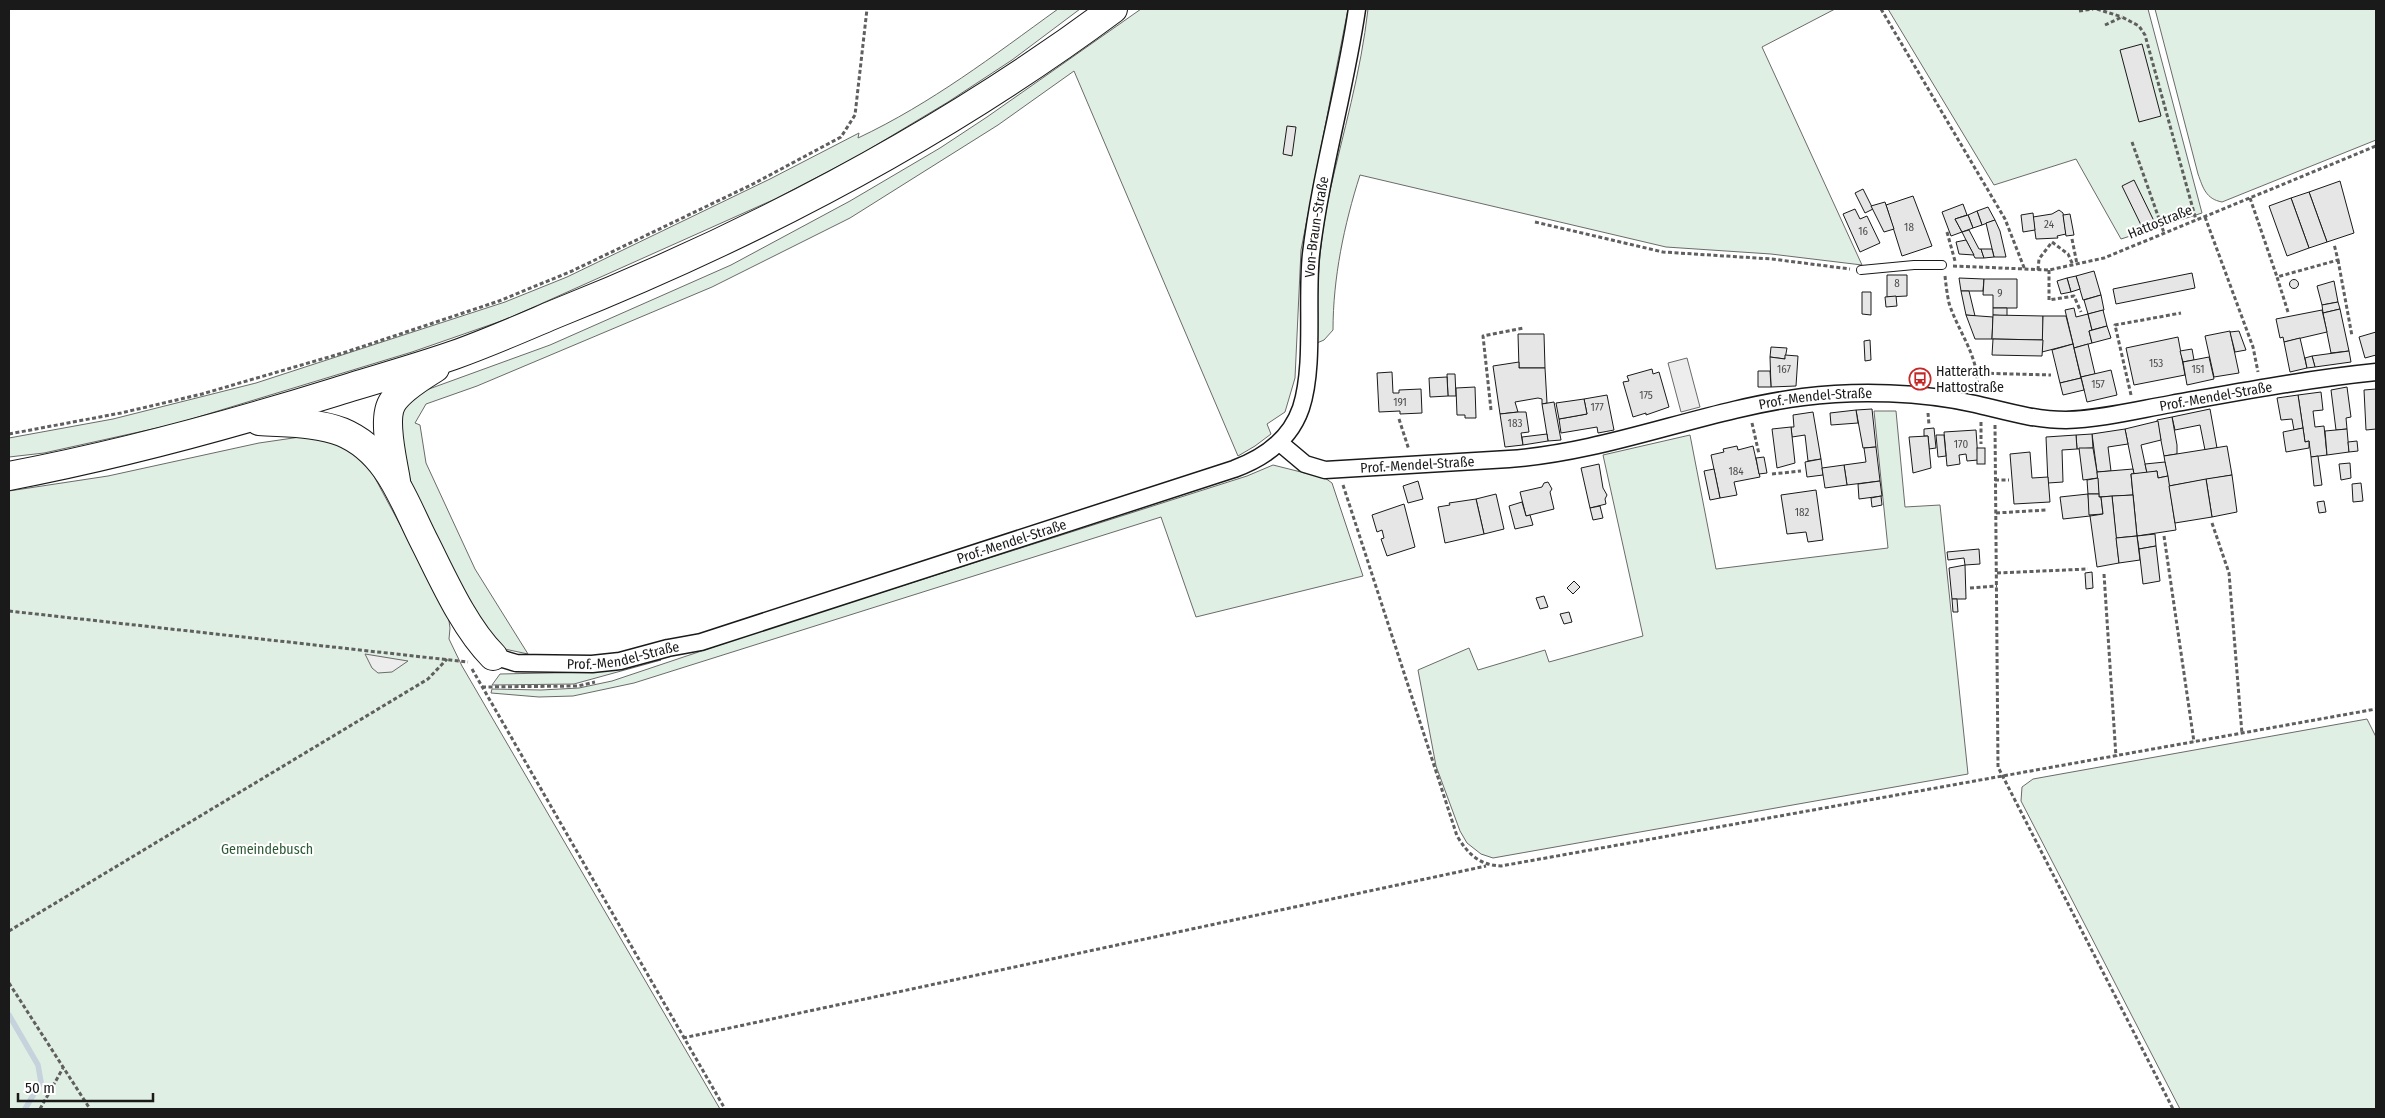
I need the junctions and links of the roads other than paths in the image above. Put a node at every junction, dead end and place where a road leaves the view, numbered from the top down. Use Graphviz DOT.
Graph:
graph roads {
  1 [pos="1113,9"];
  2 [pos="1357,9"];
  3 [pos="1942,266"];
  4 [pos="1861,270"];
  5 [pos="454,355"];
  6 [pos="2376,372"];
  7 [pos="248,419"];
  8 [pos="1280,443"];
  9 [pos="9,476"];
  10 [pos="396,482"];
  11 [pos="493,656"];
  1 -- 5 [label="highway"];
  2 -- 8 [label="street, Von-Braun-Straße"];
  3 -- 4 [label="lane"];
  5 -- 7 [label="highway"];
  5 -- 10 [label="highway"];
  6 -- 8 [label="street, Prof.-Mendel-Straße"];
  7 -- 9 [label="highway"];
  7 -- 10 [label="highway"];
  8 -- 11 [label="street, Prof.-Mendel-Straße"];
  10 -- 11 [label="highway"];
}
